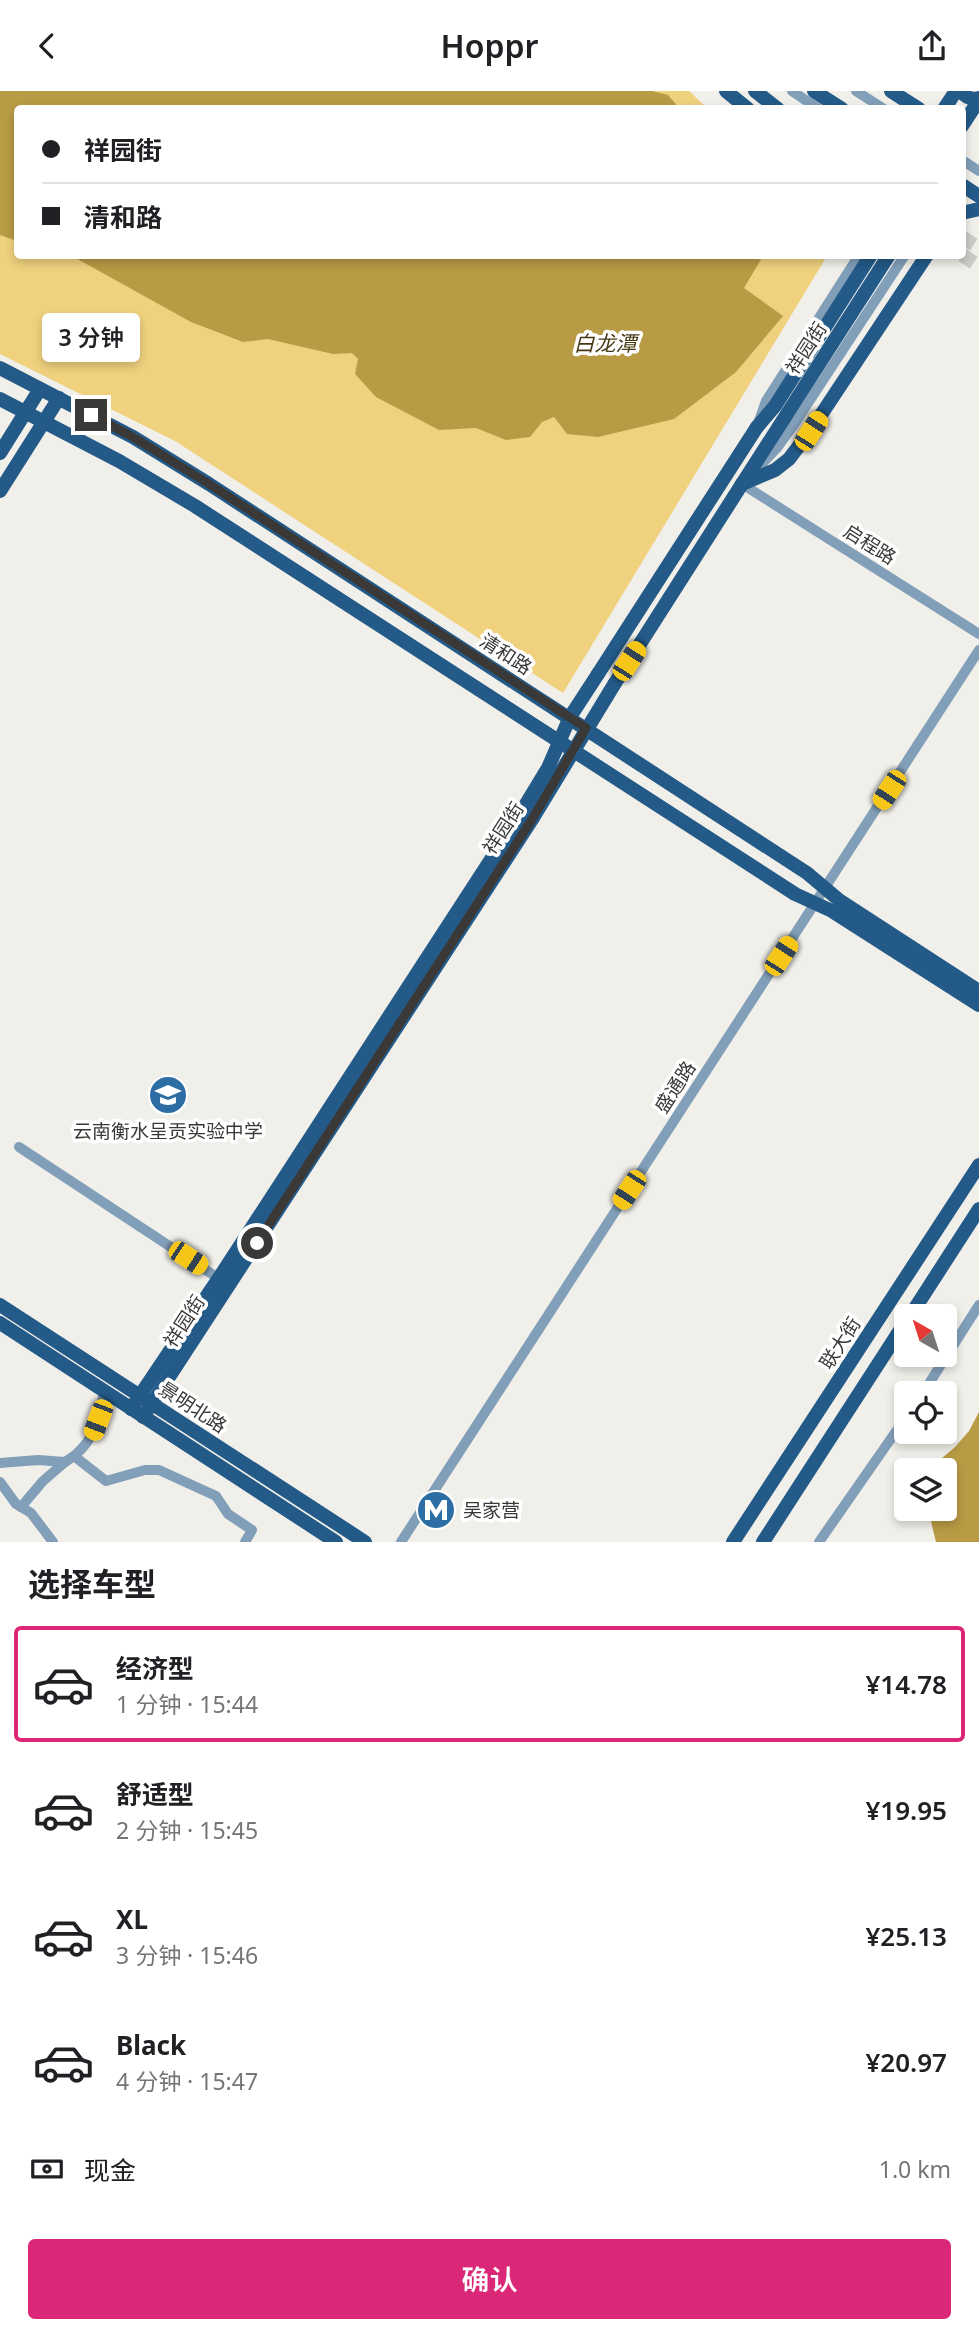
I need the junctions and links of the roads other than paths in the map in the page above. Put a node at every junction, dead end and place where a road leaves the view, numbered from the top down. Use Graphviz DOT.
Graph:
graph roads {
  1 [pos="726,91"];
  2 [pos="755,91"];
  3 [pos="792,91"];
  4 [pos="814,91"];
  5 [pos="856,91"];
  6 [pos="891,91"];
  7 [pos="961,91"];
  8 [pos="979,99"];
  9 [pos="743,105"];
  10 [pos="773,105"];
  11 [pos="813,105"];
  12 [pos="836,105"];
  13 [pos="878,105"];
  14 [pos="913,105"];
  15 [pos="966,120"];
  16 [pos="856,259"];
  17 [pos="869,259"];
  18 [pos="886,259"];
  19 [pos="902,259"];
  20 [pos="924,259"];
  21 [pos="0,368"];
  22 [pos="40,389"];
  23 [pos="59,398"];
  24 [pos="0,399"];
  25 [pos="26,412"];
  26 [pos="44,422"];
  27 [pos="757,427"];
  28 [pos="0,453"];
  29 [pos="742,484"];
  30 [pos="0,491"];
  31 [pos="979,634"];
  32 [pos="979,650"];
  33 [pos="570,717"];
  34 [pos="586,728"];
  35 [pos="559,742"];
  36 [pos="574,751"];
  37 [pos="825,888"];
  38 [pos="815,903"];
  39 [pos="979,991"];
  40 [pos="979,1005"];
  41 [pos="19,1147"];
  42 [pos="979,1165"];
  43 [pos="979,1209"];
  44 [pos="224,1282"];
  45 [pos="918,1304"];
  46 [pos="0,1305"];
  47 [pos="979,1305"];
  48 [pos="0,1324"];
  49 [pos="894,1340"];
  50 [pos="931,1381"];
  51 [pos="104,1391"];
  52 [pos="146,1400"];
  53 [pos="137,1413"];
  54 [pos="894,1434"];
  55 [pos="70,1459"];
  56 [pos="0,1463"];
  57 [pos="0,1482"];
  58 [pos="21,1507"];
  59 [pos="53,1542"];
  60 [pos="245,1542"];
  61 [pos="335,1542"];
  62 [pos="365,1542"];
  63 [pos="401,1542"];
  64 [pos="733,1542"];
  65 [pos="764,1542"];
  66 [pos="820,1542"];
  1 -- 9 [label="main road"];
  2 -- 10 [label="main road"];
  3 -- 11 [label="street"];
  4 -- 12 [label="main road"];
  5 -- 13 [label="street"];
  6 -- 14 [label="main road"];
  7 -- 8 [label="main road"];
  8 -- 15 [label="main road"];
  16 -- 27 [label="street"];
  17 -- 27 [label="main road, 祥园街"];
  18 -- 29 [label="main road, 祥园街"];
  19 -- 29 [label="street"];
  20 -- 29 [label="main road"];
  21 -- 22 [label="main road, 清和路"];
  22 -- 23 [label="main road, 清和路"];
  22 -- 25 [label="main road"];
  23 -- 26 [label="main road"];
  23 -- 33 [label="main road, 清和路"];
  24 -- 25 [label="main road"];
  25 -- 26 [label="main road"];
  25 -- 28 [label="main road"];
  26 -- 30 [label="main road"];
  26 -- 35 [label="main road"];
  27 -- 33 [label="main road, 祥园街, bridge"];
  29 -- 31 [label="street, 启程路"];
  29 -- 34 [label="main road, 祥园街, bridge"];
  32 -- 37 [label="street, 盛通路"];
  33 -- 34 [label="main road, 清和路"];
  33 -- 35 [label="main road, 祥园街"];
  34 -- 36 [label="main road, 祥园街"];
  34 -- 37 [label="main road, 清和路"];
  35 -- 36 [label="main road"];
  35 -- 44 [label="main road, 祥园街"];
  36 -- 38 [label="main road"];
  36 -- 44 [label="main road, 祥园街"];
  37 -- 38 [label="street, 盛通路"];
  37 -- 39 [label="main road, 清和路"];
  38 -- 40 [label="main road"];
  38 -- 63 [label="street, 盛通路"];
  41 -- 44 [label="street"];
  42 -- 64 [label="main road, 联大街"];
  43 -- 45 [label="main road"];
  44 -- 52 [label="main road, 祥园街"];
  46 -- 52 [label="main road, 景明北路"];
  47 -- 50 [label="street"];
  48 -- 51 [label="main road, 景明北路"];
  49 -- 65 [label="main road"];
  51 -- 53 [label="main road, 景明北路"];
  51 -- 55 [label="street"];
  52 -- 53 [label="main road, 祥园街"];
  52 -- 62 [label="main road, 景明北路"];
  53 -- 61 [label="main road, 景明北路"];
  54 -- 66 [label="street"];
  55 -- 56 [label="street"];
  55 -- 58 [label="street"];
  55 -- 60 [label="street"];
  57 -- 58 [label="street"];
  58 -- 59 [label="street"];
}
